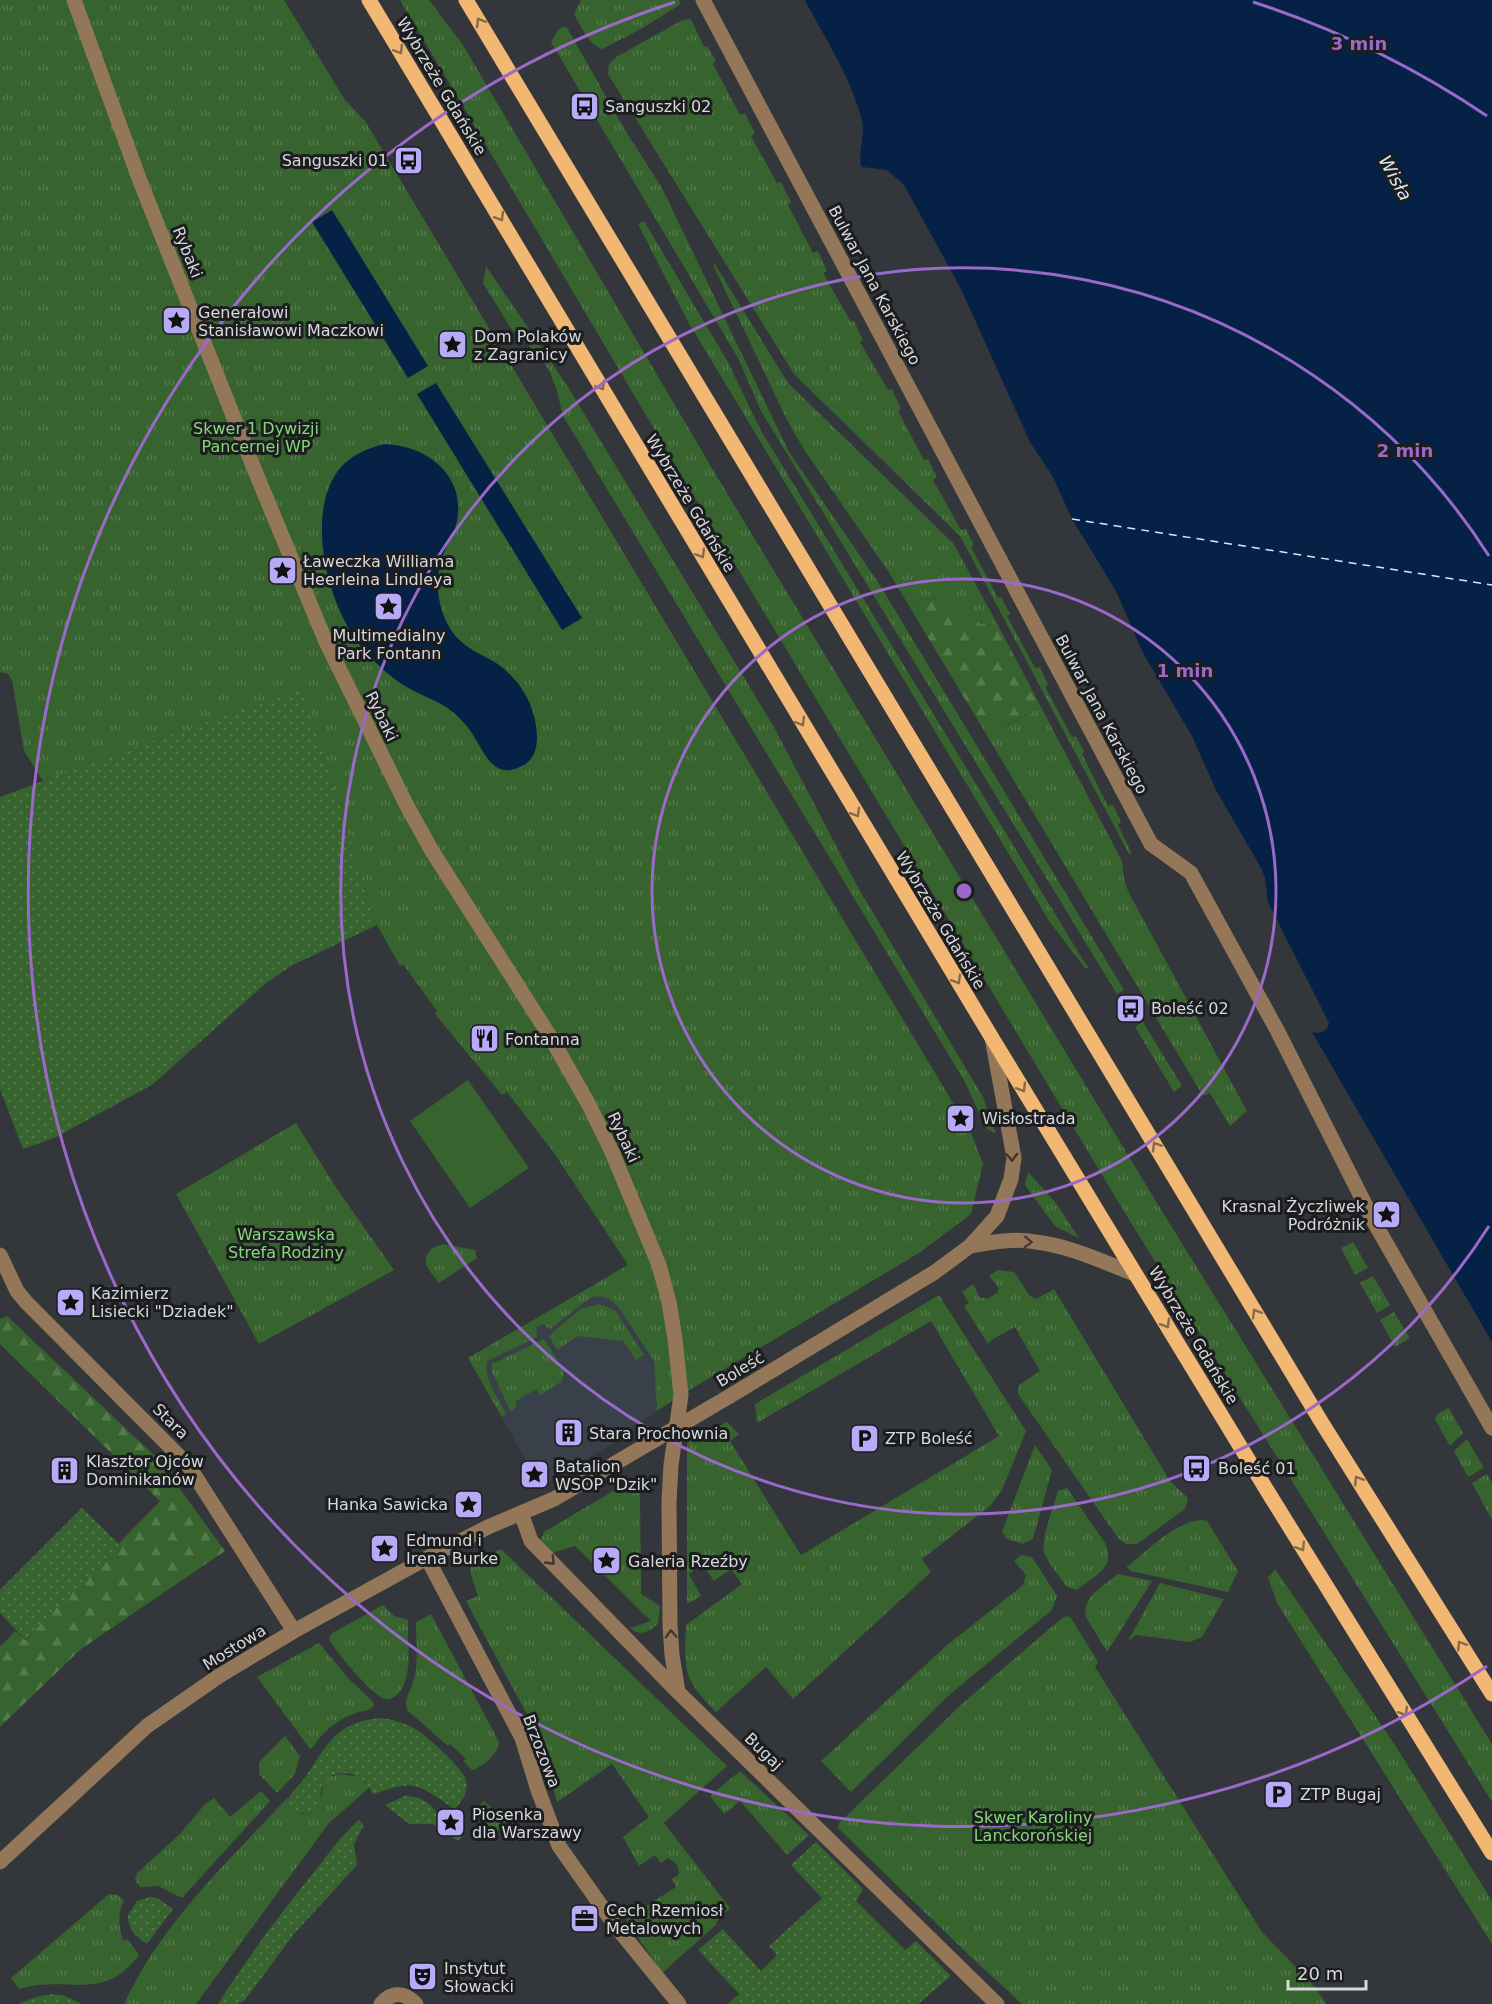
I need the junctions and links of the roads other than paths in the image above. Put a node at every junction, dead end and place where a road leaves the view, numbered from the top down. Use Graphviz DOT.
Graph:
graph roads {
  1 [pos="74,0"];
  2 [pos="369,0"];
  3 [pos="466,0"];
  4 [pos="703,0"];
  5 [pos="992,1038"];
  6 [pos="970,1246"];
  7 [pos="0,1255"];
  8 [pos="1135,1274"];
  9 [pos="677,1427"];
  10 [pos="1492,1428"];
  11 [pos="521,1513"];
  12 [pos="427,1558"];
  13 [pos="294,1631"];
  14 [pos="678,1692"];
  15 [pos="1492,1694"];
  16 [pos="1492,1853"];
  17 [pos="0,1862"];
  18 [pos="381,2004"];
  19 [pos="416,2004"];
  20 [pos="680,2004"];
  21 [pos="997,2004"];
  1 -- 9 [label="street, Rybaki"];
  2 -- 5 [label="main road, Wybrzeże Gdańskie, one-way"];
  15 -- 3 [label="main road, one-way"];
  4 -- 10 [label="street, Bulwar Jana Karskiego"];
  5 -- 6 [label="street, Boleść, one-way"];
  5 -- 8 [label="main road, Wybrzeże Gdańskie, one-way"];
  6 -- 8 [label="street, Boleść, one-way"];
  6 -- 9 [label="street, Boleść"];
  7 -- 13 [label="street, Stara"];
  8 -- 16 [label="main road, Wybrzeże Gdańskie, one-way"];
  9 -- 11 [label="street, Boleść"];
  14 -- 9 [label="street, Rybaki, one-way"];
  11 -- 12 [label="street, Mostowa"];
  11 -- 14 [label="street, Bugaj, one-way"];
  12 -- 13 [label="street, Mostowa"];
  12 -- 20 [label="street, Brzozowa"];
  13 -- 17 [label="street, Mostowa"];
  14 -- 21 [label="street, Bugaj"];
  18 -- 19 [label="street"];
}
